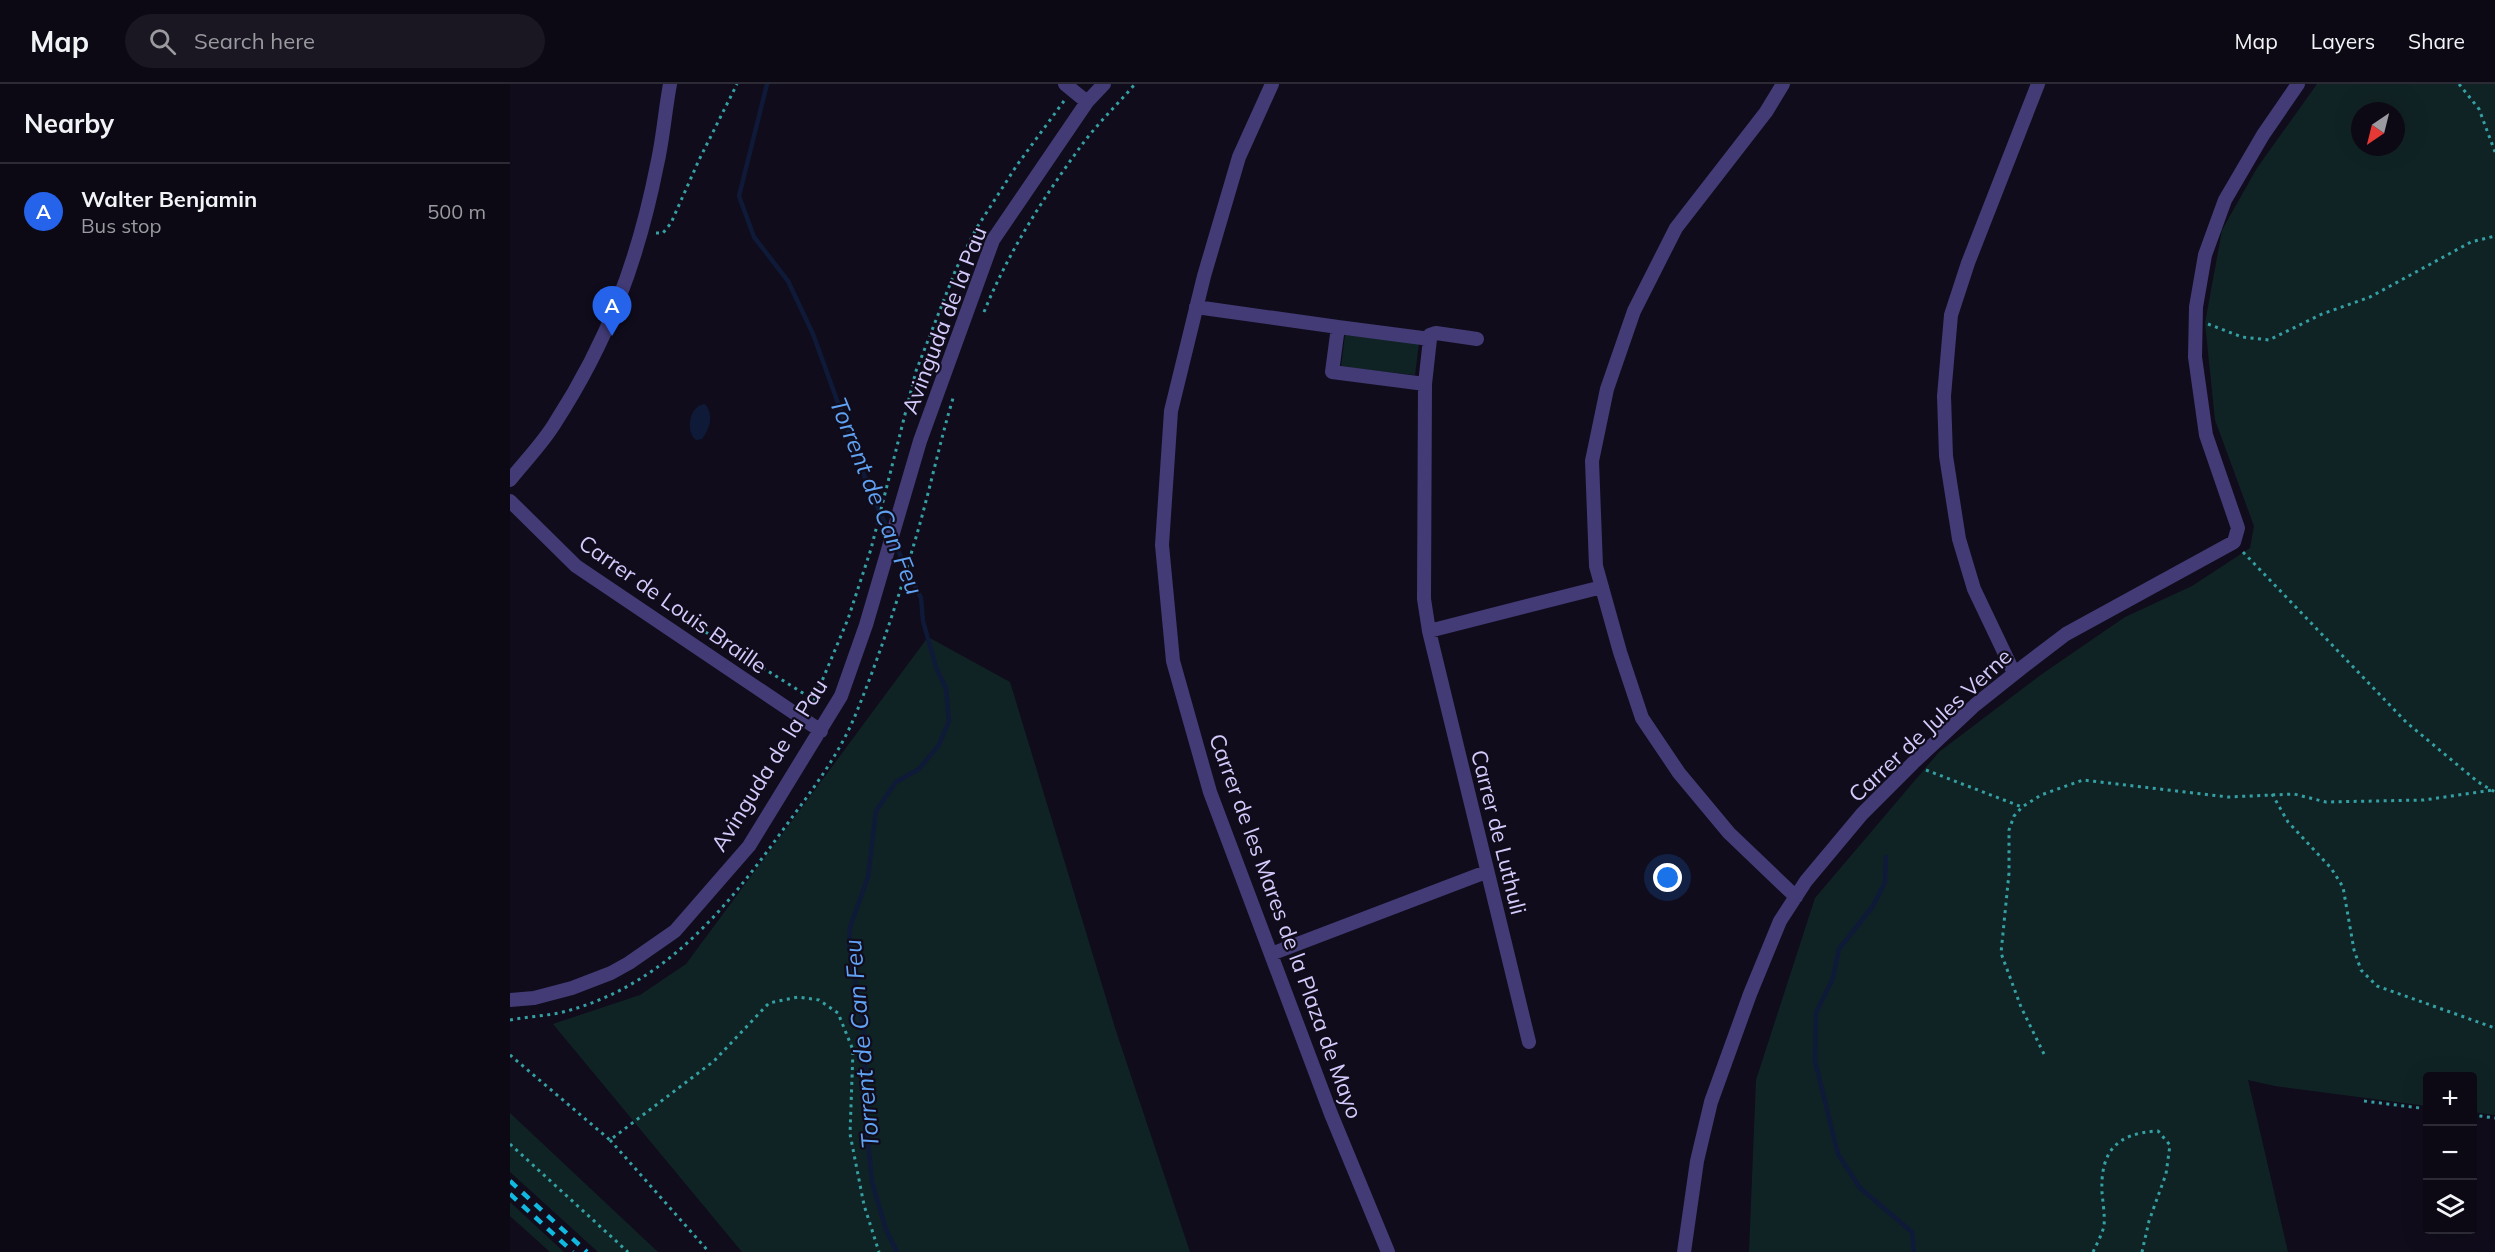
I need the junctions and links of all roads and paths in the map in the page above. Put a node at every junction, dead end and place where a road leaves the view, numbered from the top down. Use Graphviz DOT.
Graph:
graph roads {
  1 [pos="670,84"];
  2 [pos="737,84"];
  3 [pos="1104,84"];
  4 [pos="1272,84"];
  5 [pos="1783,84"];
  6 [pos="2038,84"];
  7 [pos="2298,84"];
  8 [pos="2459,84"];
  9 [pos="1069,87"];
  10 [pos="1087,102"];
  11 [pos="2495,152"];
  12 [pos="643,228"];
  13 [pos="2495,236"];
  14 [pos="1196,307"];
  15 [pos="2196,320"];
  16 [pos="1338,327"];
  17 [pos="1430,339"];
  18 [pos="1477,339"];
  19 [pos="1425,384"];
  20 [pos="510,480"];
  21 [pos="510,501"];
  22 [pos="2234,542"];
  23 [pos="1602,587"];
  24 [pos="655,600"];
  25 [pos="1429,631"];
  26 [pos="2014,673"];
  27 [pos="821,731"];
  28 [pos="1913,763"];
  29 [pos="2494,791"];
  30 [pos="2272,794"];
  31 [pos="2022,807"];
  32 [pos="1486,872"];
  33 [pos="1796,897"];
  34 [pos="1271,954"];
  35 [pos="510,1000"];
  36 [pos="2495,1028"];
  37 [pos="1529,1042"];
  38 [pos="2044,1054"];
  39 [pos="510,1055"];
  40 [pos="2364,1101"];
  41 [pos="2423,1108"];
  42 [pos="2477,1116"];
  43 [pos="2495,1118"];
  44 [pos="610,1140"];
  45 [pos="510,1144"];
  46 [pos="628,1252"];
  47 [pos="709,1252"];
  48 [pos="879,1252"];
  49 [pos="1388,1252"];
  50 [pos="1684,1252"];
  51 [pos="2093,1252"];
  52 [pos="2142,1252"];
  1 -- 12 [label="street"];
  2 -- 12 [label="path"];
  3 -- 10 [label="street, Avinguda de la Pau"];
  4 -- 14 [label="street, Carrer de les Mares de la Plaza de Mayo"];
  5 -- 23 [label="street"];
  6 -- 26 [label="street"];
  7 -- 15 [label="street"];
  8 -- 11 [label="path"];
  9 -- 10 [label="street"];
  9 -- 24 [label="path"];
  10 -- 27 [label="street, Avinguda de la Pau"];
  12 -- 20 [label="street"];
  13 -- 15 [label="path"];
  14 -- 16 [label="street"];
  14 -- 34 [label="street, Carrer de les Mares de la Plaza de Mayo"];
  15 -- 22 [label="street"];
  16 -- 17 [label="street"];
  16 -- 19 [label="street"];
  17 -- 18 [label="street"];
  17 -- 19 [label="street, Carrer de Luthuli"];
  19 -- 25 [label="street, Carrer de Luthuli"];
  21 -- 27 [label="street, Carrer de Louis Braille"];
  22 -- 26 [label="street, Carrer de Jules Verne"];
  22 -- 29 [label="path"];
  23 -- 25 [label="street"];
  23 -- 33 [label="street"];
  25 -- 32 [label="street, Carrer de Luthuli"];
  26 -- 28 [label="street, Carrer de Jules Verne"];
  27 -- 35 [label="street, Avinguda de la Pau"];
  28 -- 31 [label="path"];
  28 -- 33 [label="street, Carrer de Jules Verne"];
  29 -- 30 [label="path"];
  30 -- 31 [label="path"];
  30 -- 36 [label="path"];
  31 -- 38 [label="path"];
  32 -- 34 [label="street"];
  32 -- 37 [label="street, Carrer de Luthuli"];
  33 -- 50 [label="street, Carrer de Jules Verne"];
  34 -- 49 [label="street, Carrer de les Mares de la Plaza de Mayo"];
  39 -- 44 [label="path"];
  40 -- 41 [label="path"];
  42 -- 43 [label="path"];
  44 -- 47 [label="path"];
  44 -- 48 [label="path"];
  45 -- 46 [label="path"];
  51 -- 52 [label="path"];
}
